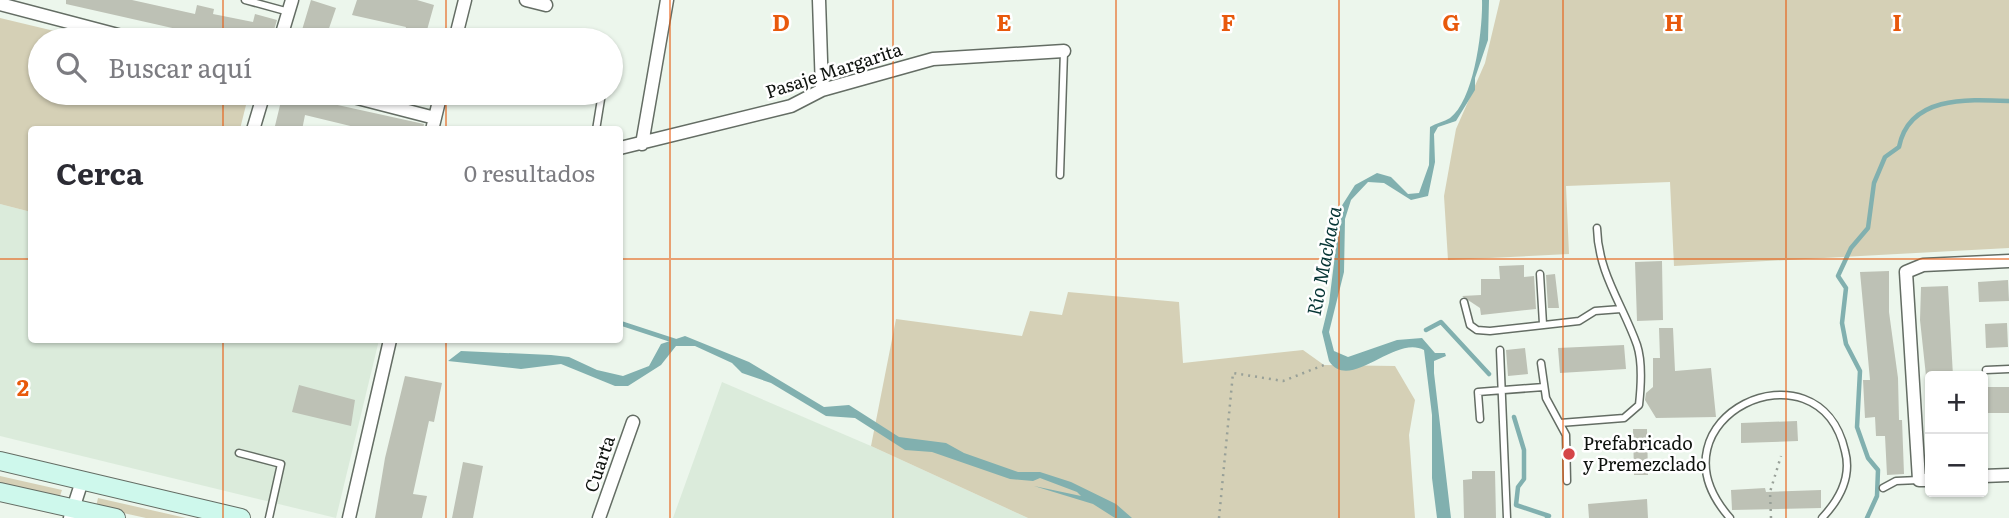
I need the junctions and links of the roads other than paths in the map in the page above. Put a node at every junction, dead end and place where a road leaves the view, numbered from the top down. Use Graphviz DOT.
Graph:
graph roads {
  1 [pos="245,0"];
  2 [pos="465,0"];
  3 [pos="526,0"];
  4 [pos="667,0"];
  5 [pos="818,0"];
  6 [pos="0,4"];
  7 [pos="546,5"];
  8 [pos="290,6"];
  9 [pos="91,28"];
  10 [pos="284,28"];
  11 [pos="458,28"];
  12 [pos="1064,51"];
  13 [pos="822,90"];
  14 [pos="260,105"];
  15 [pos="375,105"];
  16 [pos="438,105"];
  17 [pos="600,105"];
  18 [pos="433,124"];
  19 [pos="254,126"];
  20 [pos="597,126"];
  21 [pos="642,144"];
  22 [pos="623,147"];
  23 [pos="1060,175"];
  24 [pos="1597,228"];
  25 [pos="2009,261"];
  26 [pos="1540,274"];
  27 [pos="1464,302"];
  28 [pos="1621,309"];
  29 [pos="1543,324"];
  30 [pos="389,343"];
  31 [pos="1500,350"];
  32 [pos="1541,363"];
  33 [pos="2009,369"];
  34 [pos="1986,370"];
  35 [pos="1544,387"];
  36 [pos="1502,390"];
  37 [pos="1480,419"];
  38 [pos="633,422"];
  39 [pos="1560,423"];
  40 [pos="239,453"];
  41 [pos="0,461"];
  42 [pos="2009,475"];
  43 [pos="1988,476"];
  44 [pos="1925,480"];
  45 [pos="82,481"];
  46 [pos="1567,481"];
  47 [pos="1883,488"];
  48 [pos="0,492"];
  49 [pos="72,513"];
  50 [pos="116,518"];
  51 [pos="241,518"];
  52 [pos="269,518"];
  53 [pos="349,518"];
  54 [pos="599,518"];
  55 [pos="1507,518"];
  56 [pos="1730,518"];
  57 [pos="1822,518"];
  1 -- 8 [label="lane"];
  2 -- 11 [label="street"];
  3 -- 7 [label="street"];
  4 -- 21 [label="street"];
  5 -- 13 [label="street"];
  6 -- 9 [label="street"];
  8 -- 10 [label="street"];
  12 -- 13 [label="street, Pasaje Margarita"];
  12 -- 23 [label="lane"];
  13 -- 21 [label="street, Pasaje Margarita"];
  14 -- 19 [label="street"];
  15 -- 18 [label="street"];
  16 -- 18 [label="street"];
  17 -- 20 [label="lane"];
  21 -- 22 [label="street, Pasaje Margarita"];
  24 -- 28 [label="lane"];
  25 -- 44 [label="street"];
  26 -- 29 [label="lane"];
  27 -- 29 [label="lane"];
  28 -- 29 [label="lane"];
  28 -- 39 [label="lane"];
  30 -- 53 [label="street"];
  31 -- 36 [label="lane"];
  32 -- 35 [label="lane"];
  33 -- 34 [label="lane"];
  35 -- 36 [label="lane"];
  35 -- 39 [label="lane"];
  36 -- 37 [label="lane"];
  36 -- 55 [label="lane"];
  38 -- 54 [label="street, Cuarta"];
  39 -- 46 [label="lane"];
  40 -- 52 [label="lane"];
  41 -- 45 [label="main road"];
  42 -- 43 [label="street"];
  44 -- 47 [label="lane"];
  45 -- 49 [label="street"];
  45 -- 51 [label="main road"];
  48 -- 49 [label="main road"];
  49 -- 50 [label="main road"];
  56 -- 57 [label="lane"];
}
